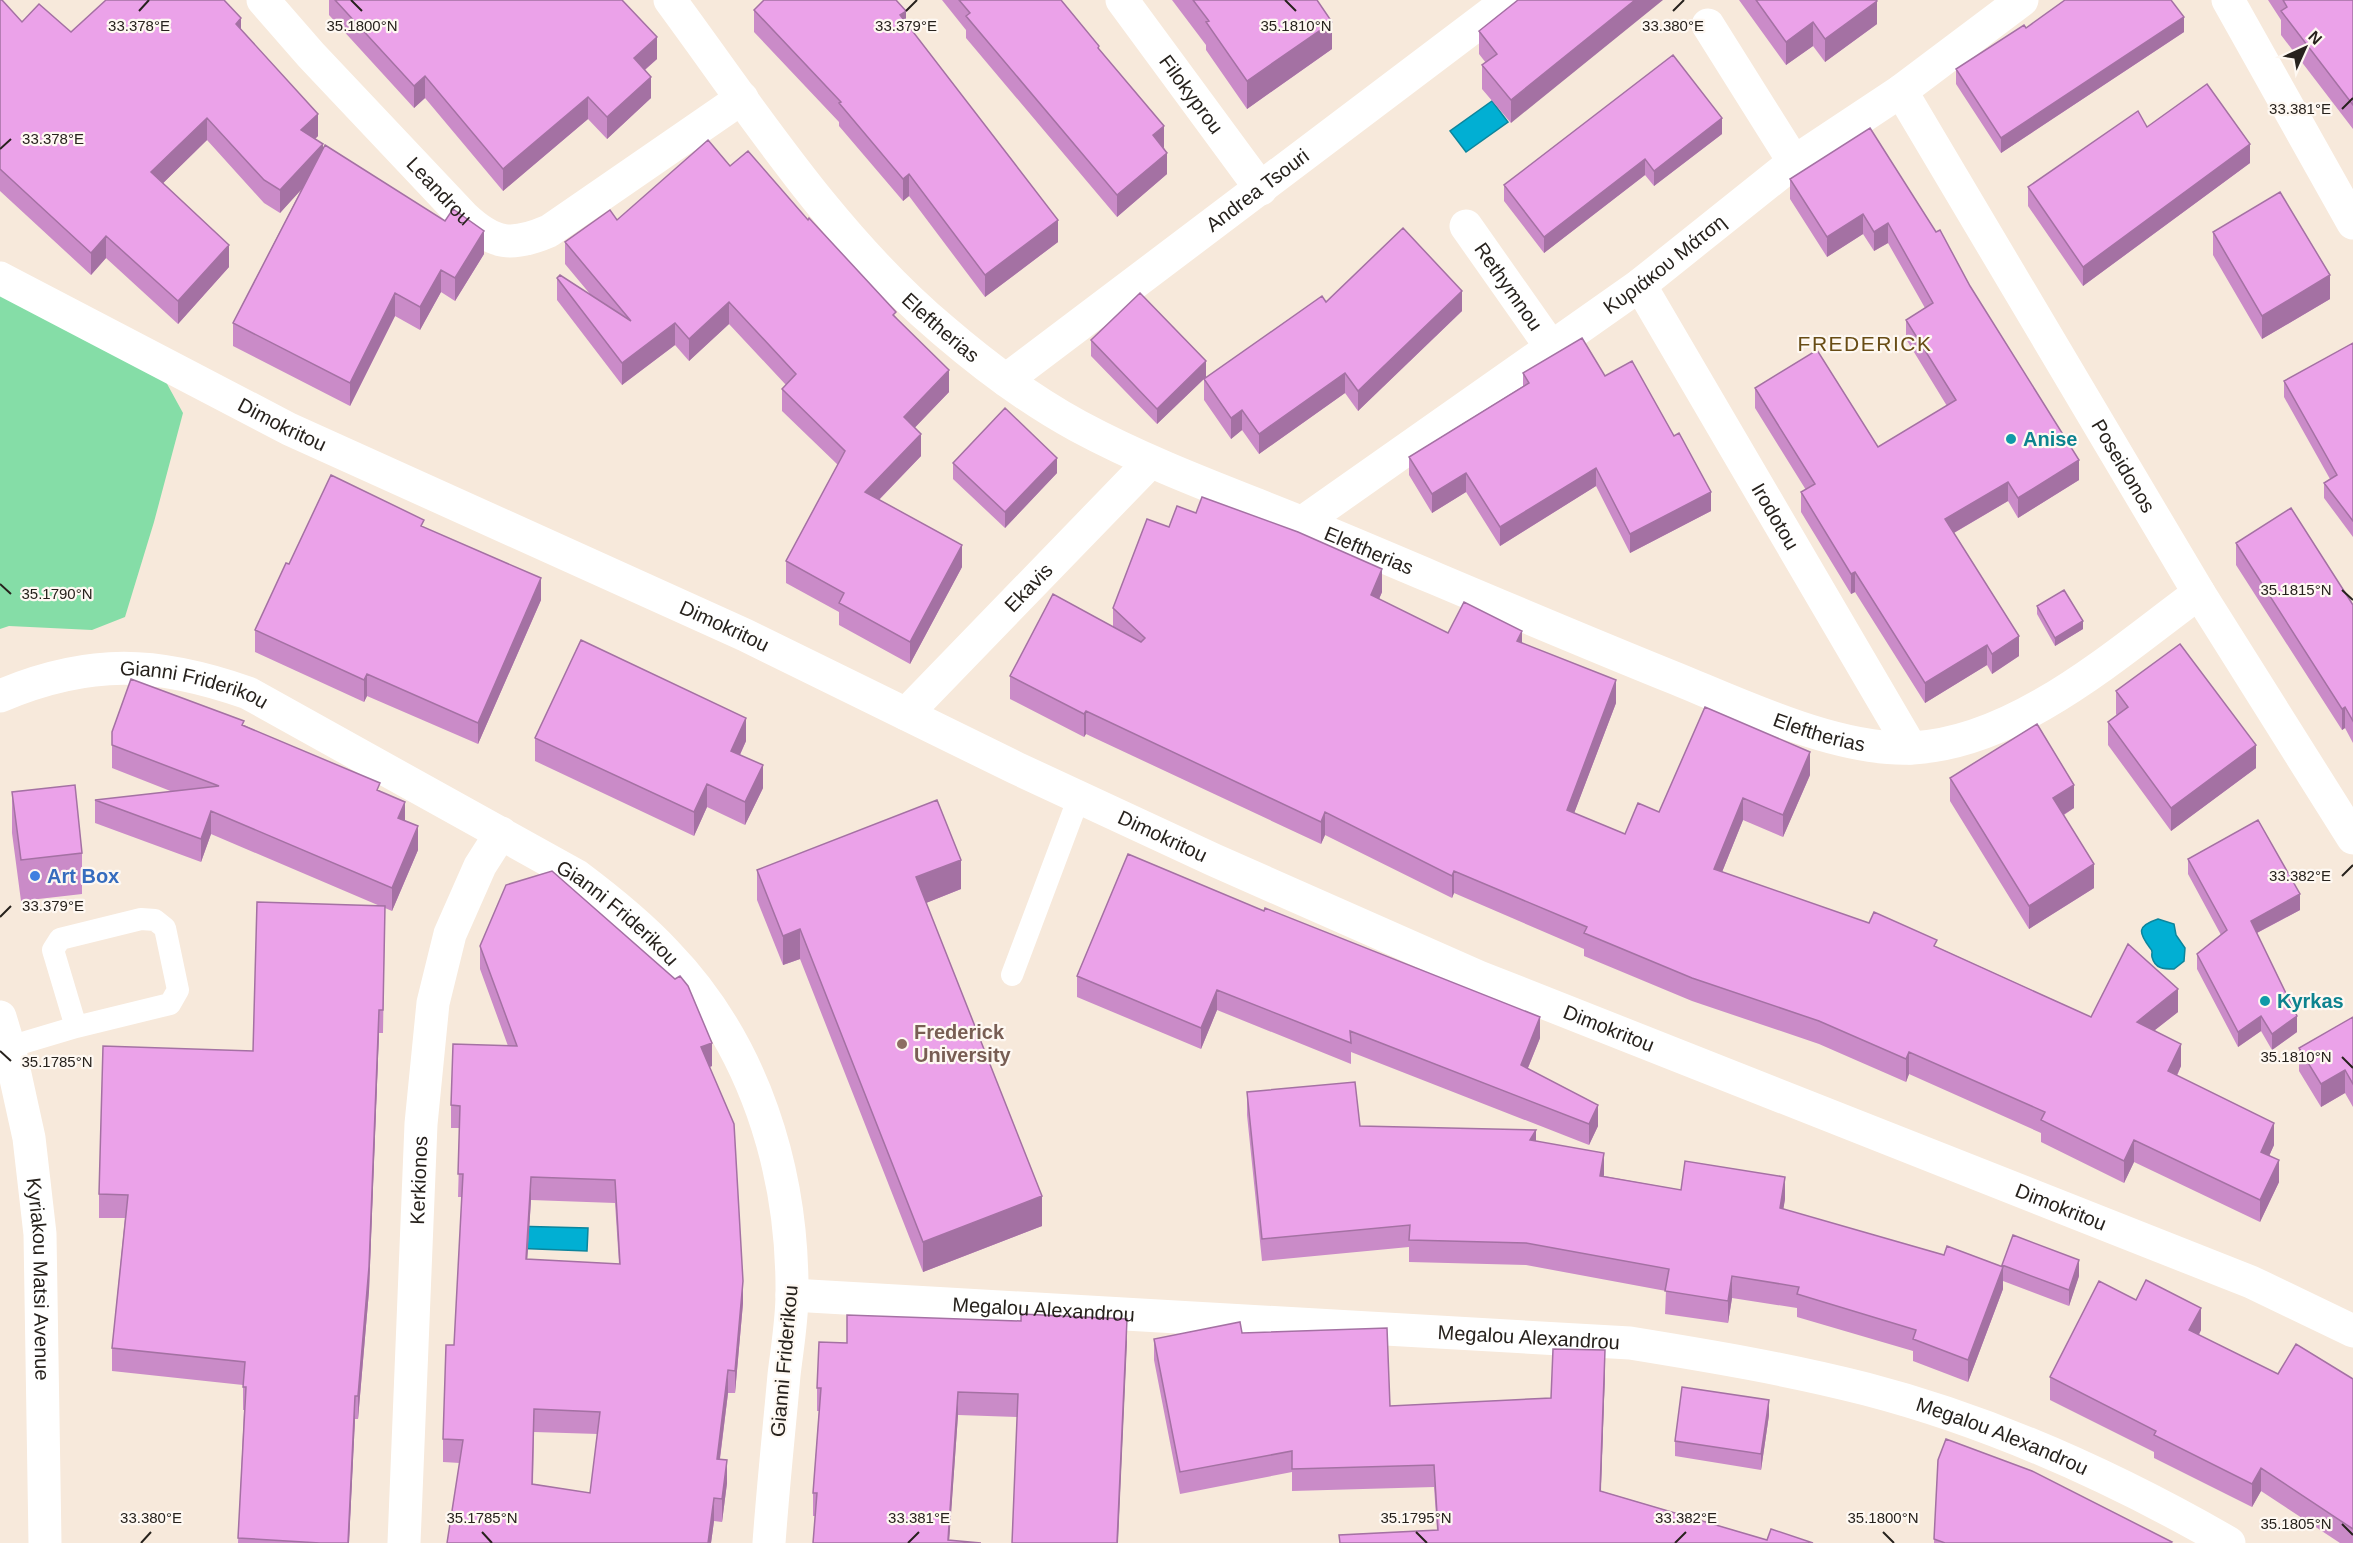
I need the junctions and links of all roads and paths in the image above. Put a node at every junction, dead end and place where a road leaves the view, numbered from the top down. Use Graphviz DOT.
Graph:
graph roads {
  1 [pos="263,0"];
  2 [pos="670,0"];
  3 [pos="1122,0"];
  4 [pos="1509,0"];
  5 [pos="2022,0"];
  6 [pos="2229,0"];
  7 [pos="1708,25"];
  8 [pos="1901,91"];
  9 [pos="742,98"];
  10 [pos="1794,162"];
  11 [pos="1262,189"];
  12 [pos="2353,223"];
  13 [pos="1466,226"];
  14 [pos="0,278"];
  15 [pos="1640,285"];
  16 [pos="1551,347"];
  17 [pos="1006,380"];
  18 [pos="1150,462"];
  19 [pos="1303,522"];
  20 [pos="2199,593"];
  21 [pos="0,696"];
  22 [pos="906,714"];
  23 [pos="1911,748"];
  24 [pos="1079,797"];
  25 [pos="501,833"];
  26 [pos="2353,838"];
  27 [pos="1012,975"];
  28 [pos="76,1027"];
  29 [pos="5,1032"];
  30 [pos="792,1295"];
  31 [pos="2353,1331"];
  32 [pos="45,1543"];
  33 [pos="404,1543"];
  34 [pos="769,1543"];
  35 [pos="2229,1543"];
  1 -- 9 [label="street, Leandrou"];
  2 -- 9 [label="street, Eleftherias"];
  3 -- 11 [label="street, Filokyprou"];
  4 -- 11 [label="street, Andrea Tsouri"];
  5 -- 8 [label="street, Κυριάκου Μάτση"];
  6 -- 12 [label="street"];
  7 -- 10 [label="street"];
  8 -- 10 [label="street, Κυριάκου Μάτση"];
  8 -- 20 [label="street, Poseidonos"];
  9 -- 17 [label="street, Eleftherias"];
  10 -- 15 [label="street, Κυριάκου Μάτση"];
  11 -- 17 [label="street, Andrea Tsouri"];
  13 -- 16 [label="street, Rethymnou"];
  14 -- 22 [label="street, Dimokritou"];
  15 -- 16 [label="street, Κυριάκου Μάτση"];
  15 -- 23 [label="street, Irodotou"];
  16 -- 19 [label="street, Κυριάκου Μάτση"];
  17 -- 18 [label="street, Eleftherias"];
  18 -- 19 [label="street, Eleftherias"];
  18 -- 22 [label="street, Ekavis"];
  19 -- 23 [label="street, Eleftherias"];
  20 -- 23 [label="street, Eleftherias"];
  20 -- 26 [label="street, Poseidonos"];
  21 -- 25 [label="street, Gianni Friderikou"];
  22 -- 24 [label="street, Dimokritou"];
  24 -- 27 [label="lane"];
  24 -- 31 [label="street, Dimokritou"];
  25 -- 30 [label="street, Gianni Friderikou"];
  25 -- 33 [label="street, Kerkionos"];
  28 -- 28 [label="lane"];
  28 -- 29 [label="lane"];
  29 -- 32 [label="street, Kyriakou Matsi Avenue"];
  30 -- 34 [label="street, Gianni Friderikou"];
  30 -- 35 [label="street, Megalou Alexandrou"];
}
